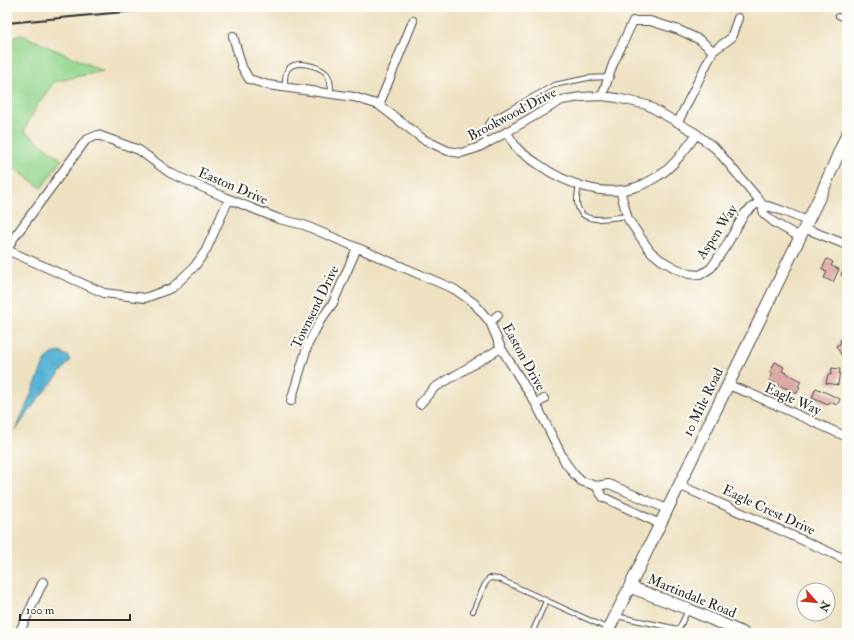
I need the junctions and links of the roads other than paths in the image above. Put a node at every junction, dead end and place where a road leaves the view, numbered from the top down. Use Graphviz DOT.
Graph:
graph roads {
  1 [pos="838,16"];
  2 [pos="738,18"];
  3 [pos="847,20"];
  4 [pos="413,21"];
  5 [pos="233,36"];
  6 [pos="713,51"];
  7 [pos="608,77"];
  8 [pos="285,88"];
  9 [pos="331,94"];
  10 [pos="602,96"];
  11 [pos="379,105"];
  12 [pos="678,122"];
  13 [pos="506,132"];
  14 [pos="697,134"];
  15 [pos="847,134"];
  16 [pos="485,144"];
  17 [pos="579,185"];
  18 [pos="620,190"];
  19 [pos="229,199"];
  20 [pos="761,203"];
  21 [pos="627,216"];
  22 [pos="804,228"];
  23 [pos="847,245"];
  24 [pos="357,248"];
  25 [pos="7,250"];
  26 [pos="498,315"];
  27 [pos="490,322"];
  28 [pos="501,348"];
  29 [pos="728,385"];
  30 [pos="544,399"];
  31 [pos="291,402"];
  32 [pos="420,404"];
  33 [pos="536,404"];
  34 [pos="846,435"];
  35 [pos="679,484"];
  36 [pos="596,486"];
  37 [pos="667,509"];
  38 [pos="660,524"];
  39 [pos="847,560"];
  40 [pos="43,582"];
  41 [pos="630,587"];
  42 [pos="546,601"];
  43 [pos="688,609"];
  44 [pos="473,611"];
  45 [pos="615,616"];
  46 [pos="608,631"];
  47 [pos="678,631"];
  48 [pos="18,633"];
  49 [pos="532,633"];
  50 [pos="743,633"];
  1 -- 3 [label="lane"];
  2 -- 6 [label="street"];
  4 -- 11 [label="street"];
  5 -- 8 [label="street, Brookwood Drive"];
  6 -- 7 [label="street"];
  6 -- 12 [label="street"];
  7 -- 10 [label="street"];
  7 -- 16 [label="lane"];
  8 -- 9 [label="street, Brookwood Drive"];
  8 -- 9 [label="lane"];
  9 -- 11 [label="street, Brookwood Drive"];
  10 -- 12 [label="street, Brookwood Drive"];
  10 -- 13 [label="street, Brookwood Drive"];
  11 -- 16 [label="street, Brookwood Drive"];
  12 -- 14 [label="street, Brookwood Drive"];
  13 -- 16 [label="street, Brookwood Drive"];
  13 -- 17 [label="street"];
  14 -- 18 [label="street"];
  14 -- 20 [label="street, Brookwood Drive"];
  15 -- 22 [label="main road, 10 Mile Road"];
  17 -- 18 [label="street"];
  17 -- 21 [label="lane"];
  18 -- 21 [label="street, Aspen Way"];
  19 -- 24 [label="street, Easton Drive"];
  19 -- 25 [label="street"];
  19 -- 25 [label="street, Easton Drive"];
  20 -- 21 [label="street, Aspen Way"];
  20 -- 22 [label="street"];
  20 -- 22 [label="street, Brookwood Drive"];
  22 -- 23 [label="street"];
  22 -- 29 [label="main road, 10 Mile Road"];
  24 -- 27 [label="street, Easton Drive"];
  24 -- 31 [label="street, Townsend Drive"];
  26 -- 27 [label="street, Easton Drive"];
  27 -- 28 [label="street, Easton Drive"];
  28 -- 32 [label="street"];
  28 -- 33 [label="street, Easton Drive"];
  29 -- 34 [label="street, Eagle Way"];
  29 -- 35 [label="main road, 10 Mile Road"];
  30 -- 33 [label="street, Easton Drive"];
  33 -- 36 [label="street, Easton Drive"];
  35 -- 37 [label="main road, 10 Mile Road"];
  35 -- 39 [label="street, Eagle Crest Drive"];
  36 -- 37 [label="street, Easton Drive"];
  36 -- 38 [label="street, Easton Drive"];
  37 -- 38 [label="main road, 10 Mile Road"];
  38 -- 41 [label="main road, 10 Mile Road"];
  40 -- 48 [label="street"];
  41 -- 43 [label="main road, Martindale Road"];
  41 -- 45 [label="main road, 10 Mile Road"];
  42 -- 44 [label="lane"];
  42 -- 46 [label="lane"];
  42 -- 49 [label="lane"];
  43 -- 47 [label="lane"];
  43 -- 50 [label="main road, Martindale Road"];
  45 -- 46 [label="main road, 10 Mile Road"];
  45 -- 47 [label="lane"];
}
